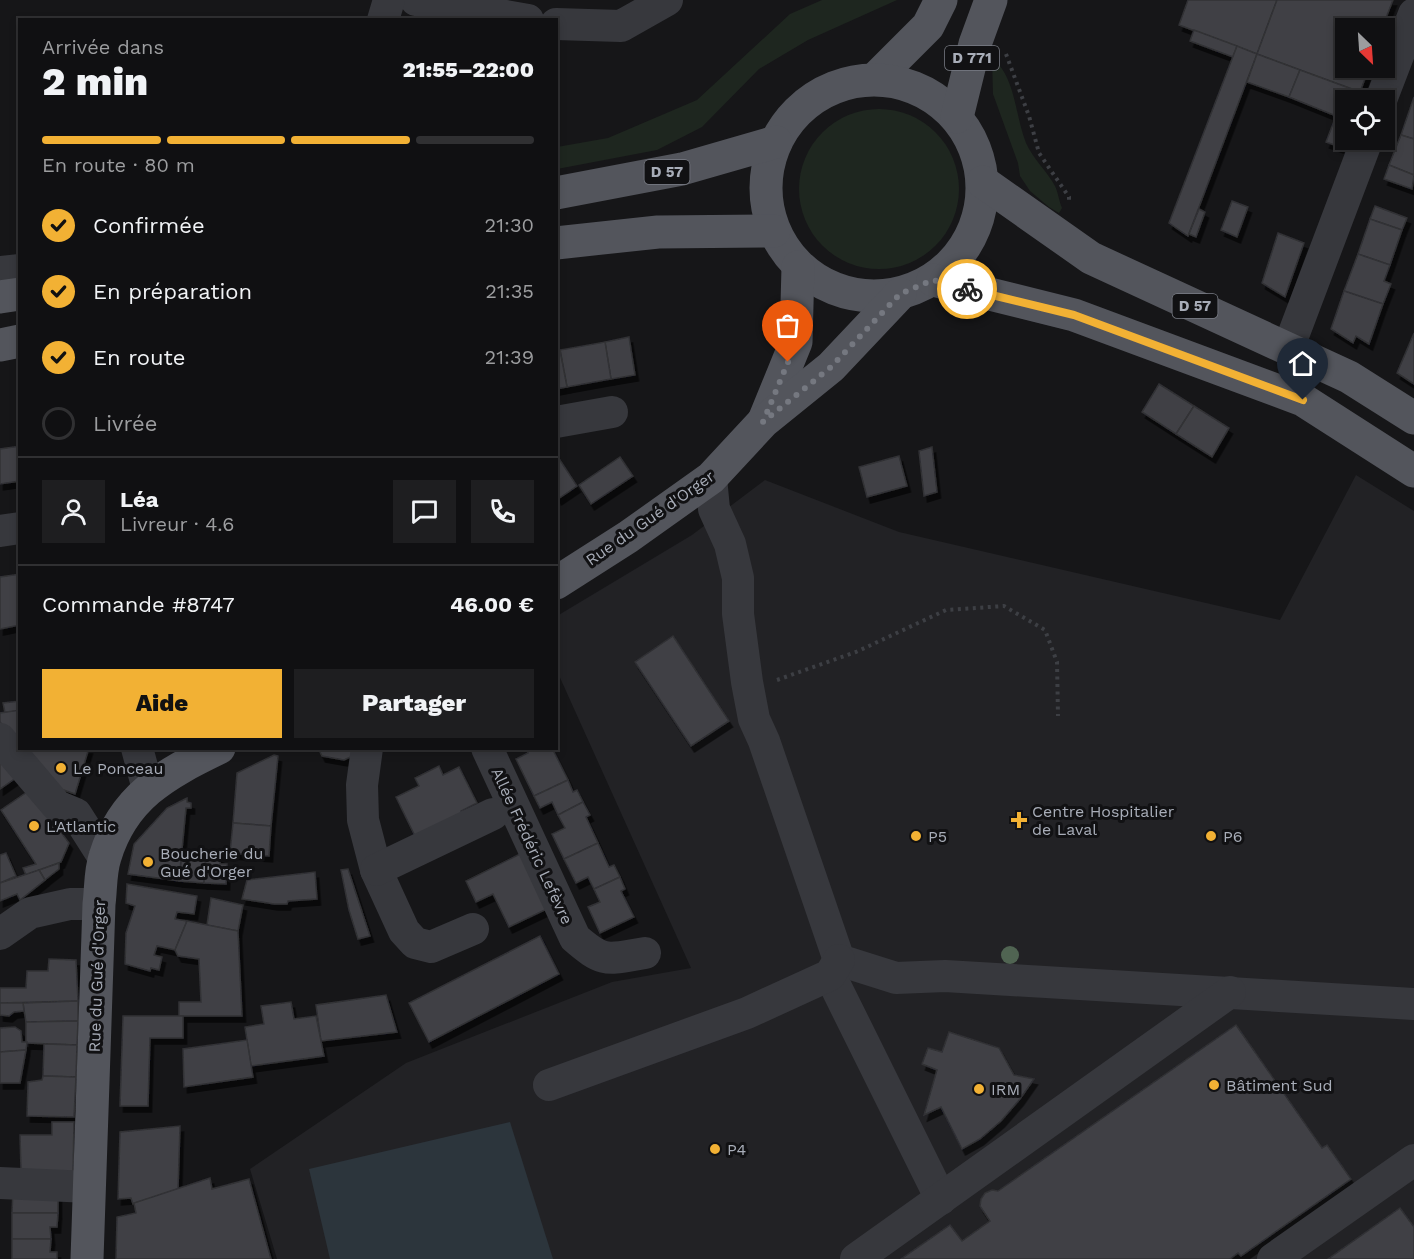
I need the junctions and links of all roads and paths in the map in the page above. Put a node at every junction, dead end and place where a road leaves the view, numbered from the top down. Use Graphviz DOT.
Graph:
graph roads {
  1 [pos="389,0"];
  2 [pos="416,0"];
  3 [pos="667,0"];
  4 [pos="940,0"];
  5 [pos="991,0"];
  6 [pos="1414,14"];
  7 [pos="384,18"];
  8 [pos="517,18"];
  9 [pos="558,24"];
  10 [pos="1005,50"];
  11 [pos="875,79"];
  12 [pos="1385,90"];
  13 [pos="957,117"];
  14 [pos="776,142"];
  15 [pos="1363,150"];
  16 [pos="983,182"];
  17 [pos="558,193"];
  18 [pos="1069,207"];
  19 [pos="774,231"];
  20 [pos="558,243"];
  21 [pos="798,267"];
  22 [pos="18,270"];
  23 [pos="0,272"];
  24 [pos="933,280"];
  25 [pos="18,294"];
  26 [pos="900,294"];
  27 [pos="0,297"];
  28 [pos="18,341"];
  29 [pos="0,345"];
  30 [pos="1288,349"];
  31 [pos="612,412"];
  32 [pos="1414,418"];
  33 [pos="558,422"];
  34 [pos="763,422"];
  35 [pos="1414,471"];
  36 [pos="711,478"];
  37 [pos="18,528"];
  38 [pos="0,531"];
  39 [pos="558,581"];
  40 [pos="748,690"];
  41 [pos="1058,716"];
  42 [pos="0,739"];
  43 [pos="138,750"];
  44 [pos="215,750"];
  45 [pos="367,750"];
  46 [pos="488,750"];
  47 [pos="148,789"];
  48 [pos="493,814"];
  49 [pos="104,858"];
  50 [pos="376,870"];
  51 [pos="99,904"];
  52 [pos="473,928"];
  53 [pos="0,934"];
  54 [pos="645,953"];
  55 [pos="835,968"];
  56 [pos="1230,992"];
  57 [pos="1414,1004"];
  58 [pos="549,1085"];
  59 [pos="1414,1160"];
  60 [pos="0,1184"];
  61 [pos="89,1187"];
  62 [pos="940,1199"];
  63 [pos="87,1259"];
  64 [pos="856,1259"];
  65 [pos="1272,1259"];
  1 -- 7 [label="street"];
  2 -- 8 [label="street"];
  3 -- 9 [label="street"];
  4 -- 11 [label="main road"];
  5 -- 13 [label="main road, D 771"];
  6 -- 12 [label="street"];
  10 -- 18 [label="path"];
  11 -- 13 [label="main road"];
  11 -- 14 [label="main road"];
  13 -- 16 [label="main road"];
  14 -- 17 [label="main road, D 57"];
  14 -- 19 [label="main road"];
  15 -- 30 [label="street"];
  16 -- 24 [label="main road"];
  16 -- 30 [label="main road, D 57"];
  19 -- 20 [label="main road"];
  19 -- 21 [label="main road"];
  21 -- 26 [label="main road"];
  21 -- 34 [label="main road, Rue du Gué d'Orger"];
  22 -- 23 [label="street"];
  24 -- 26 [label="main road"];
  24 -- 35 [label="main road"];
  25 -- 27 [label="main road"];
  26 -- 34 [label="main road, Rue du Gué d'Orger"];
  28 -- 29 [label="main road"];
  30 -- 32 [label="main road, D 57"];
  31 -- 33 [label="street"];
  34 -- 36 [label="main road, Rue du Gué d'Orger"];
  36 -- 39 [label="main road, Rue du Gué d'Orger"];
  36 -- 40 [label="street"];
  37 -- 38 [label="street"];
  40 -- 41 [label="path"];
  40 -- 55 [label="street"];
  42 -- 49 [label="street"];
  43 -- 47 [label="street"];
  44 -- 47 [label="main road, Rue du Gué d'Orger"];
  45 -- 50 [label="street"];
  46 -- 54 [label="street, Allée Frédéric Lefèvre"];
  47 -- 49 [label="main road, Rue du Gué d'Orger"];
  48 -- 50 [label="street"];
  49 -- 51 [label="main road, Rue du Gué d'Orger"];
  50 -- 52 [label="street"];
  51 -- 53 [label="street"];
  51 -- 61 [label="main road, Rue du Gué d'Orger"];
  55 -- 56 [label="street"];
  55 -- 58 [label="street"];
  55 -- 62 [label="street"];
  56 -- 57 [label="street"];
  56 -- 62 [label="street"];
  59 -- 65 [label="street"];
  60 -- 61 [label="street"];
  61 -- 63 [label="main road, Rue du Gué d'Orger"];
  62 -- 64 [label="street"];
}
